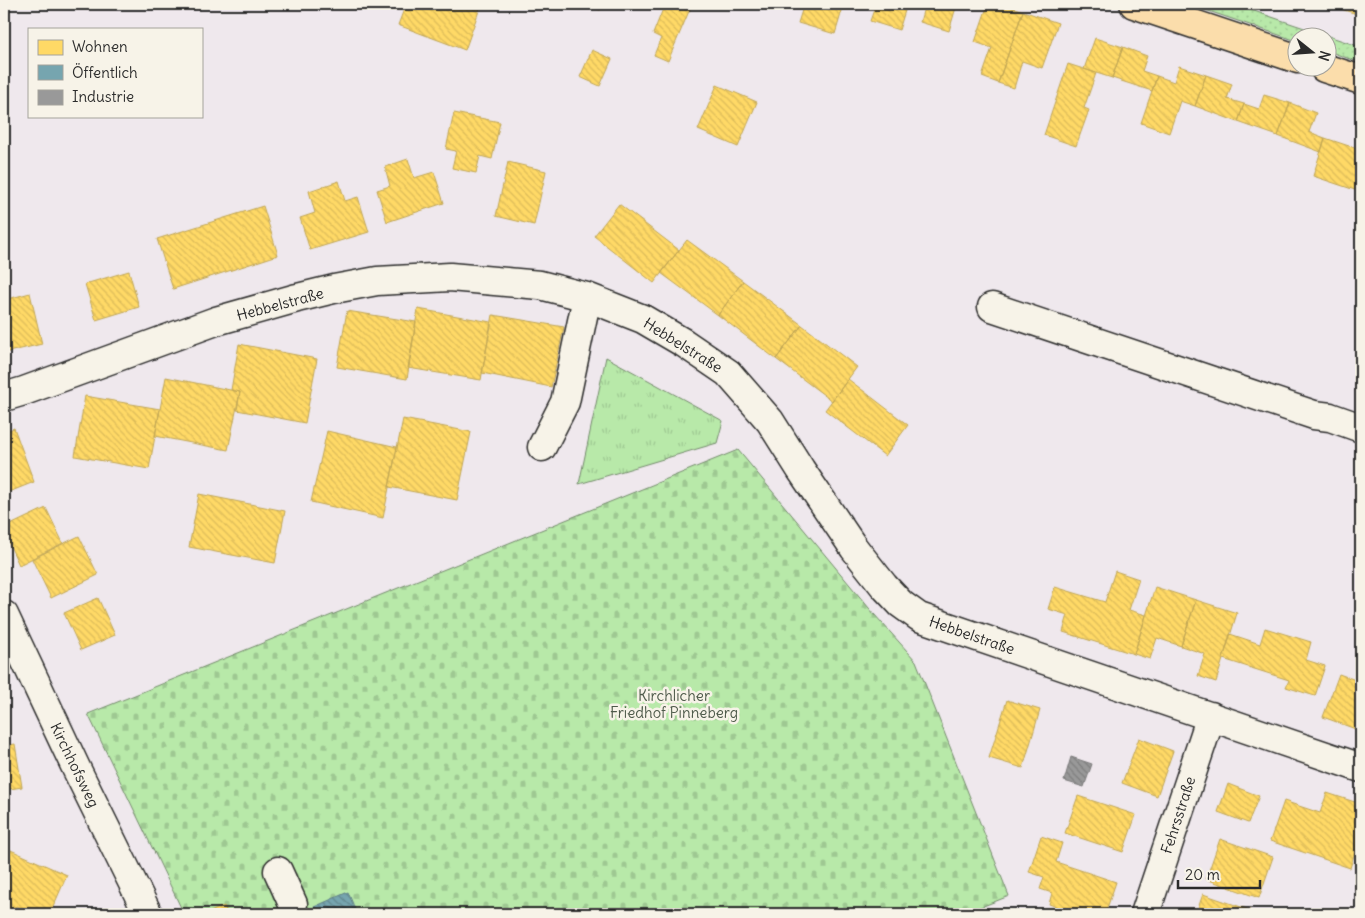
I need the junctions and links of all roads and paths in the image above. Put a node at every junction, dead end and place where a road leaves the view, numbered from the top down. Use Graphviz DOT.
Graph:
graph roads {
  1 [pos="1134,4"];
  2 [pos="1288,55"];
  3 [pos="1338,73"];
  4 [pos="1361,80"];
  5 [pos="587,297"];
  6 [pos="992,307"];
  7 [pos="4,397"];
  8 [pos="1361,428"];
  9 [pos="542,447"];
  10 [pos="4,615"];
  11 [pos="1211,716"];
  12 [pos="1361,768"];
  13 [pos="278,870"];
  14 [pos="293,904"];
  15 [pos="148,914"];
  16 [pos="1145,914"];
  1 -- 2 [label="main road"];
  3 -- 4 [label="main road"];
  5 -- 7 [label="street, Hebbelstraße"];
  5 -- 9 [label="street"];
  5 -- 11 [label="street, Hebbelstraße"];
  6 -- 8 [label="street"];
  10 -- 15 [label="street, Kirchhofsweg"];
  11 -- 12 [label="street, Hebbelstraße"];
  11 -- 16 [label="street, Fehrsstraße"];
  13 -- 14 [label="street"];
}
